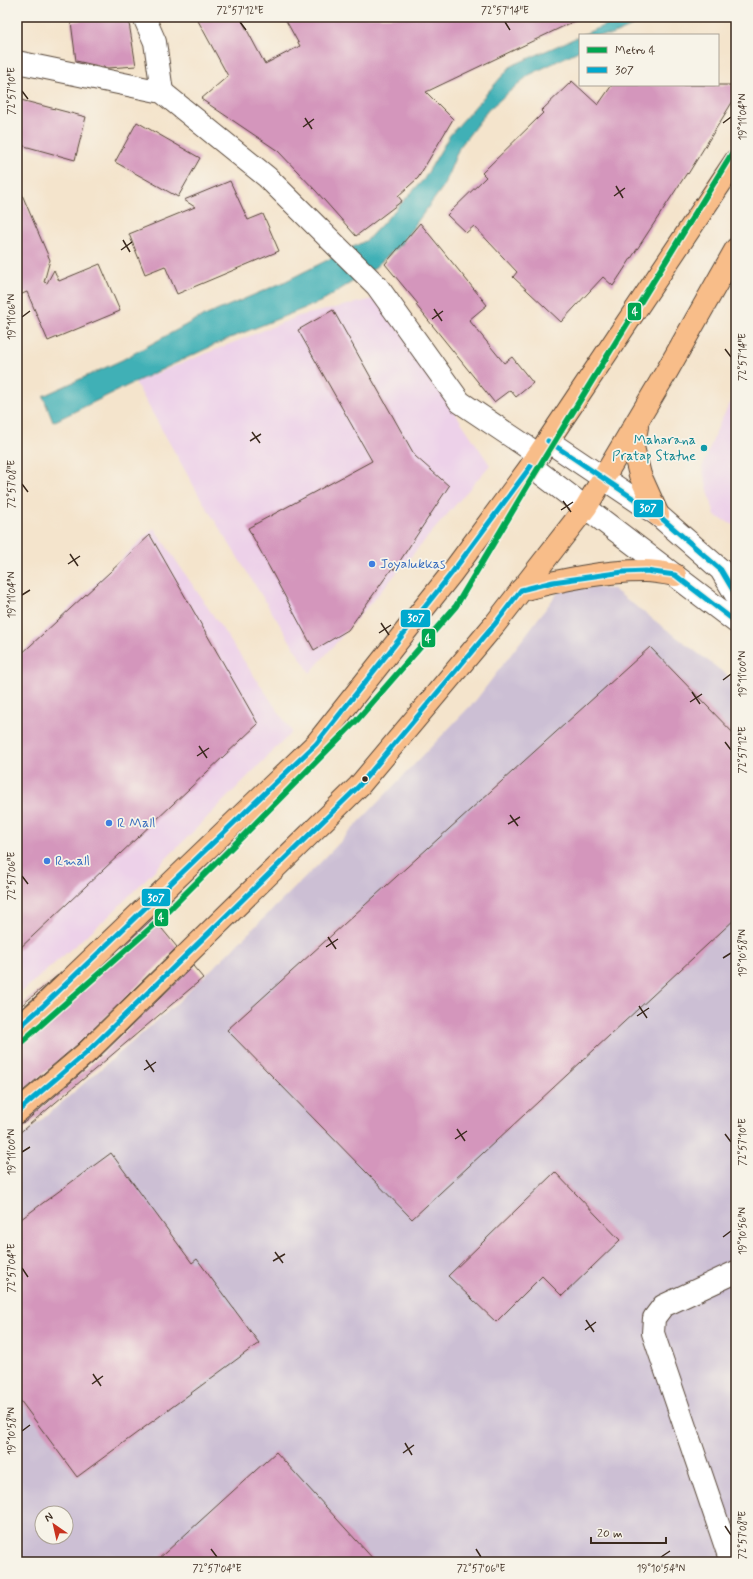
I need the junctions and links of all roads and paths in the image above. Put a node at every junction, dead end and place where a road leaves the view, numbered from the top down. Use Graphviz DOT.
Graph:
graph roads {
  1 [pos="144,17"];
  2 [pos="17,62"];
  3 [pos="162,92"];
  4 [pos="736,160"];
  5 [pos="736,249"];
  6 [pos="639,418"];
  7 [pos="539,454"];
  8 [pos="604,478"];
  9 [pos="586,507"];
  10 [pos="658,515"];
  11 [pos="728,568"];
  12 [pos="675,575"];
  13 [pos="694,589"];
  14 [pos="521,590"];
  15 [pos="736,595"];
  16 [pos="736,622"];
  17 [pos="17,1029"];
  18 [pos="17,1112"];
  19 [pos="736,1272"];
  20 [pos="731,1562"];
  1 -- 3 [label="street"];
  2 -- 3 [label="street"];
  3 -- 7 [label="street"];
  4 -- 7 [label="main road"];
  5 -- 6 [label="main road"];
  6 -- 8 [label="main road"];
  6 -- 10 [label="main road"];
  7 -- 8 [label="street"];
  7 -- 9 [label="street"];
  7 -- 17 [label="main road"];
  8 -- 9 [label="main road"];
  8 -- 10 [label="street"];
  9 -- 12 [label="street"];
  9 -- 14 [label="main road"];
  10 -- 11 [label="street"];
  11 -- 13 [label="street"];
  11 -- 15 [label="street"];
  12 -- 13 [label="street"];
  12 -- 14 [label="main road"];
  13 -- 16 [label="street"];
  14 -- 18 [label="main road"];
  19 -- 20 [label="street"];
}
